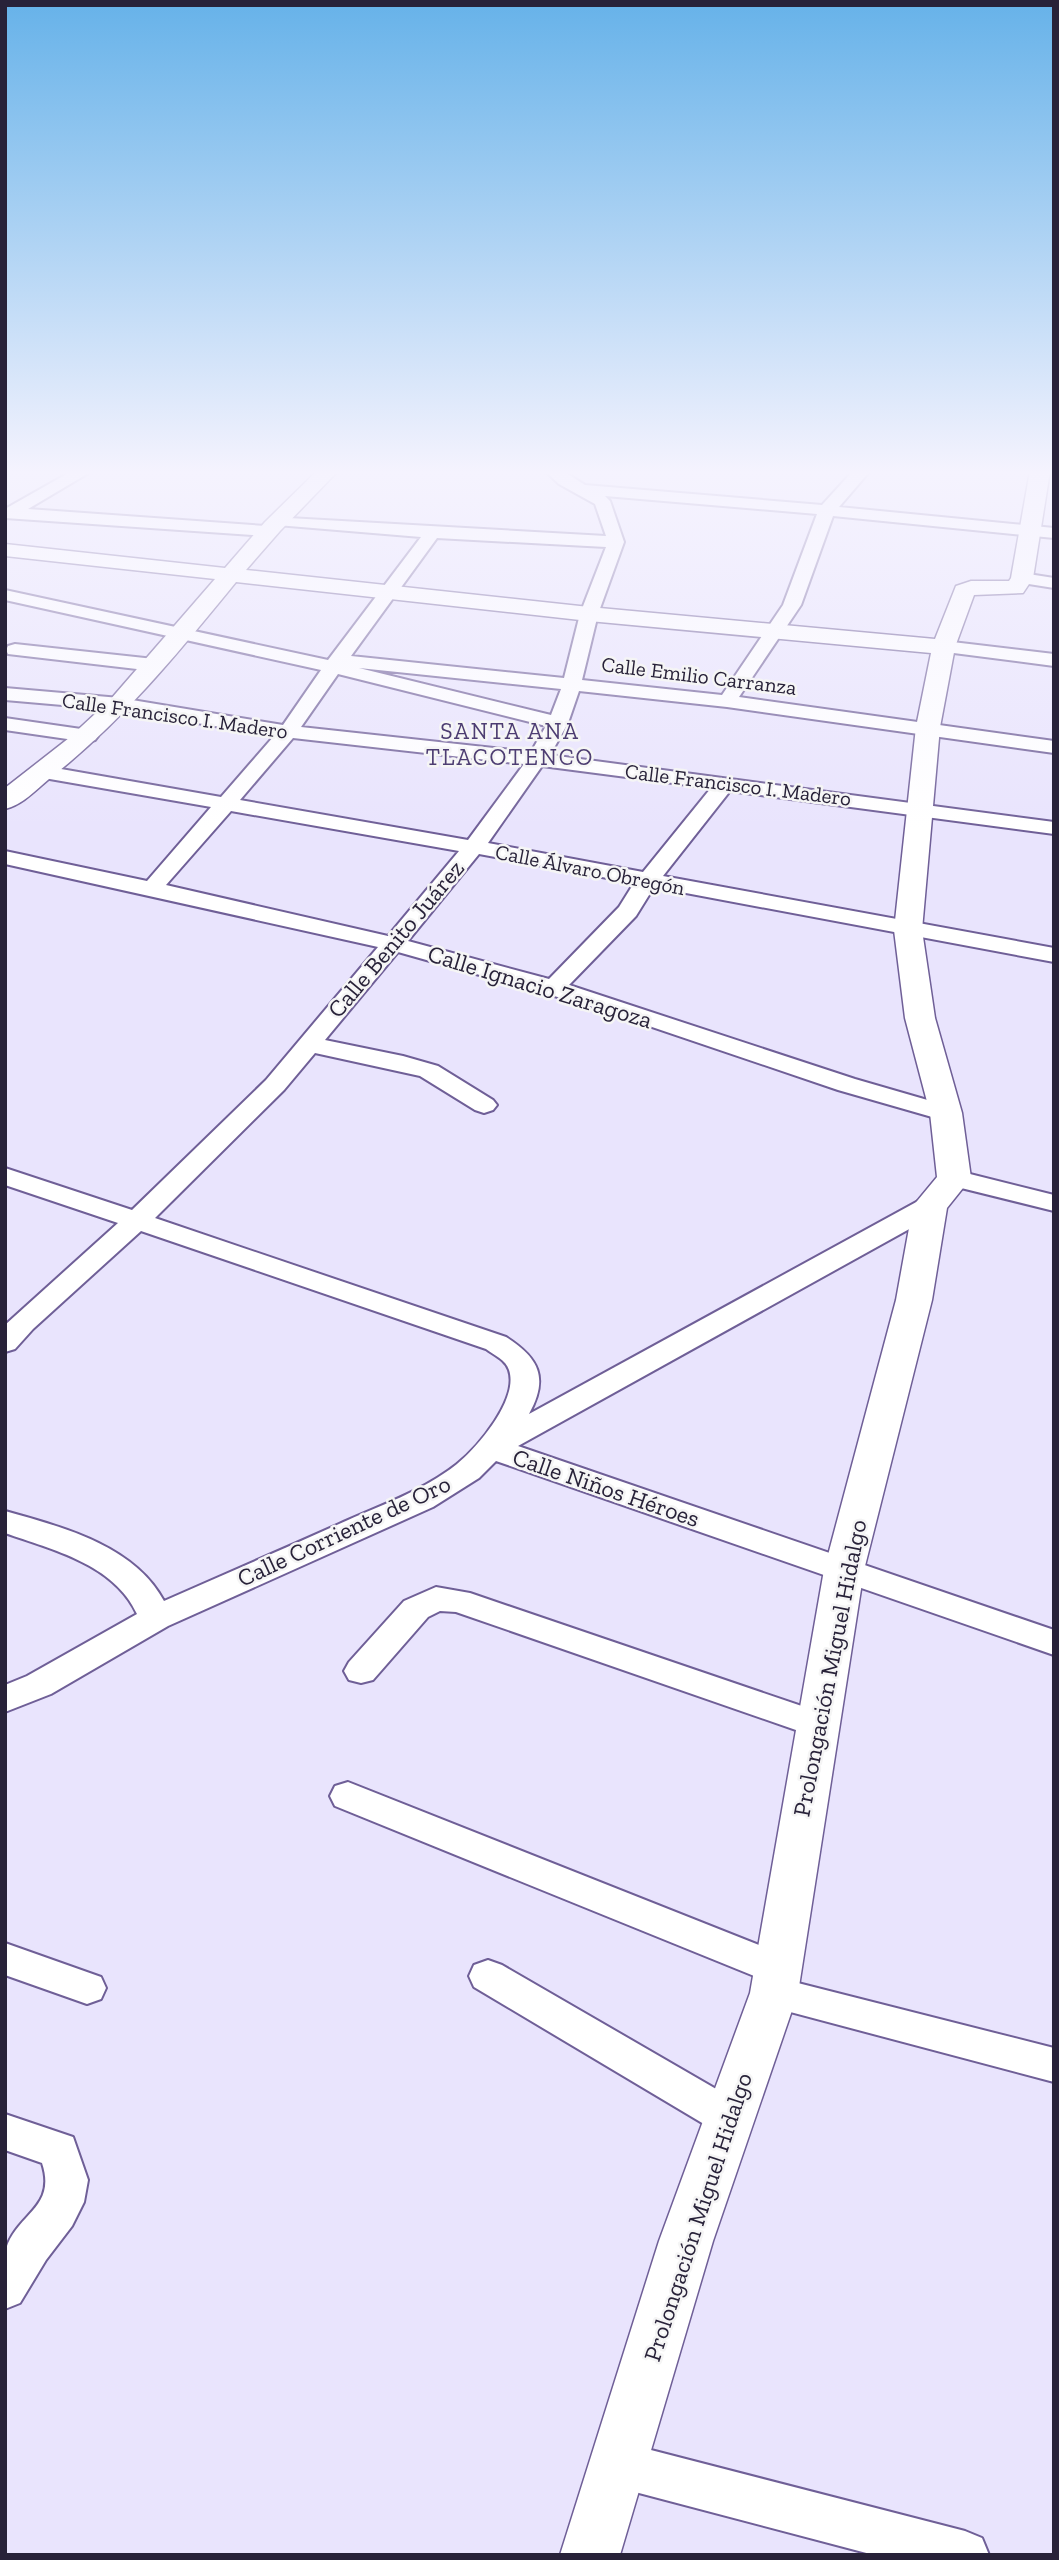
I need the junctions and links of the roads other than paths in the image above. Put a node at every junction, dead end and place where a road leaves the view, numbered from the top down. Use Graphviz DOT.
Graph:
graph roads {
  1 [pos="219,590"];
  2 [pos="377,590"];
  3 [pos="598,590"];
  4 [pos="797,590"];
  5 [pos="965,590"];
  6 [pos="391,592"];
  7 [pos="5,595"];
  8 [pos="589,614"];
  9 [pos="776,632"];
  10 [pos="181,634"];
  11 [pos="944,647"];
  12 [pos="15,650"];
  13 [pos="1054,660"];
  14 [pos="336,663"];
  15 [pos="154,665"];
  16 [pos="572,684"];
  17 [pos="5,694"];
  18 [pos="727,701"];
  19 [pos="120,704"];
  20 [pos="558,723"];
  21 [pos="5,724"];
  22 [pos="928,727"];
  23 [pos="288,732"];
  24 [pos="88,736"];
  25 [pos="1054,747"];
  26 [pos="537,759"];
  27 [pos="44,772"];
  28 [pos="726,783"];
  29 [pos="5,802"];
  30 [pos="227,805"];
  31 [pos="919,809"];
  32 [pos="1054,828"];
  33 [pos="474,847"];
  34 [pos="5,857"];
  35 [pos="647,881"];
  36 [pos="152,888"];
  37 [pos="908,930"];
  38 [pos="391,943"];
  39 [pos="1054,955"];
  40 [pos="554,987"];
  41 [pos="307,1044"];
  42 [pos="484,1105"];
  43 [pos="946,1113"];
  44 [pos="5,1176"];
  45 [pos="942,1192"];
  46 [pos="1054,1203"];
  47 [pos="139,1219"];
  48 [pos="5,1343"];
  49 [pos="491,1448"];
  50 [pos="5,1522"];
  51 [pos="844,1570"];
  52 [pos="156,1619"];
  53 [pos="1054,1643"];
  54 [pos="361,1671"];
  55 [pos="5,1699"];
  56 [pos="819,1725"];
  57 [pos="348,1796"];
  58 [pos="5,1959"];
  59 [pos="488,1976"];
  60 [pos="776,1981"];
  61 [pos="87,1988"];
  62 [pos="1054,2065"];
  63 [pos="728,2117"];
  64 [pos="5,2132"];
  65 [pos="5,2289"];
  66 [pos="620,2465"];
  67 [pos="590,2555"];
  68 [pos="965,2555"];
  1 -- 10 [label="street"];
  2 -- 6 [label="street"];
  3 -- 8 [label="street, Calle Benito Juárez"];
  4 -- 9 [label="street"];
  5 -- 11 [label="street, Prolongación Miguel Hidalgo"];
  6 -- 8 [label="street"];
  6 -- 14 [label="street"];
  7 -- 10 [label="street"];
  8 -- 9 [label="street"];
  8 -- 16 [label="street, Calle Benito Juárez"];
  9 -- 11 [label="street"];
  9 -- 18 [label="street"];
  10 -- 14 [label="street"];
  10 -- 15 [label="street"];
  11 -- 13 [label="street"];
  11 -- 22 [label="street, Prolongación Miguel Hidalgo"];
  12 -- 15 [label="street"];
  14 -- 16 [label="street, Calle Emilio Carranza"];
  14 -- 20 [label="street"];
  14 -- 23 [label="street"];
  15 -- 19 [label="street"];
  16 -- 18 [label="street, Calle Emilio Carranza"];
  16 -- 20 [label="street, Calle Benito Juárez"];
  17 -- 19 [label="street, Calle Francisco I. Madero"];
  18 -- 22 [label="street, Calle Emilio Carranza"];
  19 -- 23 [label="street, Calle Francisco I. Madero"];
  19 -- 24 [label="street"];
  20 -- 26 [label="street, Calle Benito Juárez"];
  21 -- 24 [label="street"];
  22 -- 25 [label="street, Calle Emilio Carranza"];
  22 -- 31 [label="street, Prolongación Miguel Hidalgo"];
  23 -- 26 [label="street, Calle Francisco I. Madero"];
  23 -- 30 [label="street"];
  24 -- 27 [label="street"];
  26 -- 28 [label="street, Calle Francisco I. Madero"];
  26 -- 33 [label="street, Calle Benito Juárez"];
  27 -- 29 [label="street"];
  27 -- 30 [label="street, Calle Álvaro Obregón"];
  28 -- 31 [label="street, Calle Francisco I. Madero"];
  28 -- 35 [label="street"];
  30 -- 33 [label="street, Calle Álvaro Obregón"];
  30 -- 36 [label="street"];
  31 -- 32 [label="street, Calle Francisco I. Madero"];
  31 -- 37 [label="street, Prolongación Miguel Hidalgo"];
  33 -- 35 [label="street, Calle Álvaro Obregón"];
  33 -- 38 [label="street, Calle Benito Juárez"];
  34 -- 36 [label="street, Calle Ignacio Zaragoza"];
  35 -- 37 [label="street, Calle Álvaro Obregón"];
  35 -- 40 [label="street"];
  36 -- 38 [label="street, Calle Ignacio Zaragoza"];
  37 -- 39 [label="street, Calle Álvaro Obregón"];
  37 -- 43 [label="street, Prolongación Miguel Hidalgo"];
  38 -- 40 [label="street, Calle Ignacio Zaragoza"];
  38 -- 41 [label="street, Calle Benito Juárez"];
  40 -- 43 [label="street, Calle Ignacio Zaragoza"];
  41 -- 42 [label="street"];
  41 -- 47 [label="street, Calle Benito Juárez"];
  43 -- 45 [label="street, Prolongación Miguel Hidalgo"];
  44 -- 47 [label="street, Calle Niños Héroes"];
  45 -- 46 [label="street"];
  45 -- 49 [label="street, Calle Corriente de Oro"];
  45 -- 51 [label="street, Prolongación Miguel Hidalgo"];
  47 -- 48 [label="street, Calle Benito Juárez"];
  47 -- 49 [label="street, Calle Niños Héroes"];
  49 -- 51 [label="street, Calle Niños Héroes"];
  49 -- 52 [label="street, Calle Corriente de Oro"];
  50 -- 52 [label="street"];
  51 -- 53 [label="street, Calle Niños Héroes"];
  51 -- 56 [label="street, Prolongación Miguel Hidalgo"];
  52 -- 55 [label="street, Calle Corriente de Oro"];
  54 -- 56 [label="street"];
  56 -- 60 [label="street, Prolongación Miguel Hidalgo"];
  57 -- 60 [label="street"];
  58 -- 61 [label="street"];
  59 -- 63 [label="street"];
  60 -- 62 [label="street"];
  60 -- 63 [label="street, Prolongación Miguel Hidalgo"];
  63 -- 66 [label="street, Prolongación Miguel Hidalgo"];
  64 -- 65 [label="street"];
  66 -- 67 [label="street, Prolongación Miguel Hidalgo"];
  66 -- 68 [label="street"];
}
